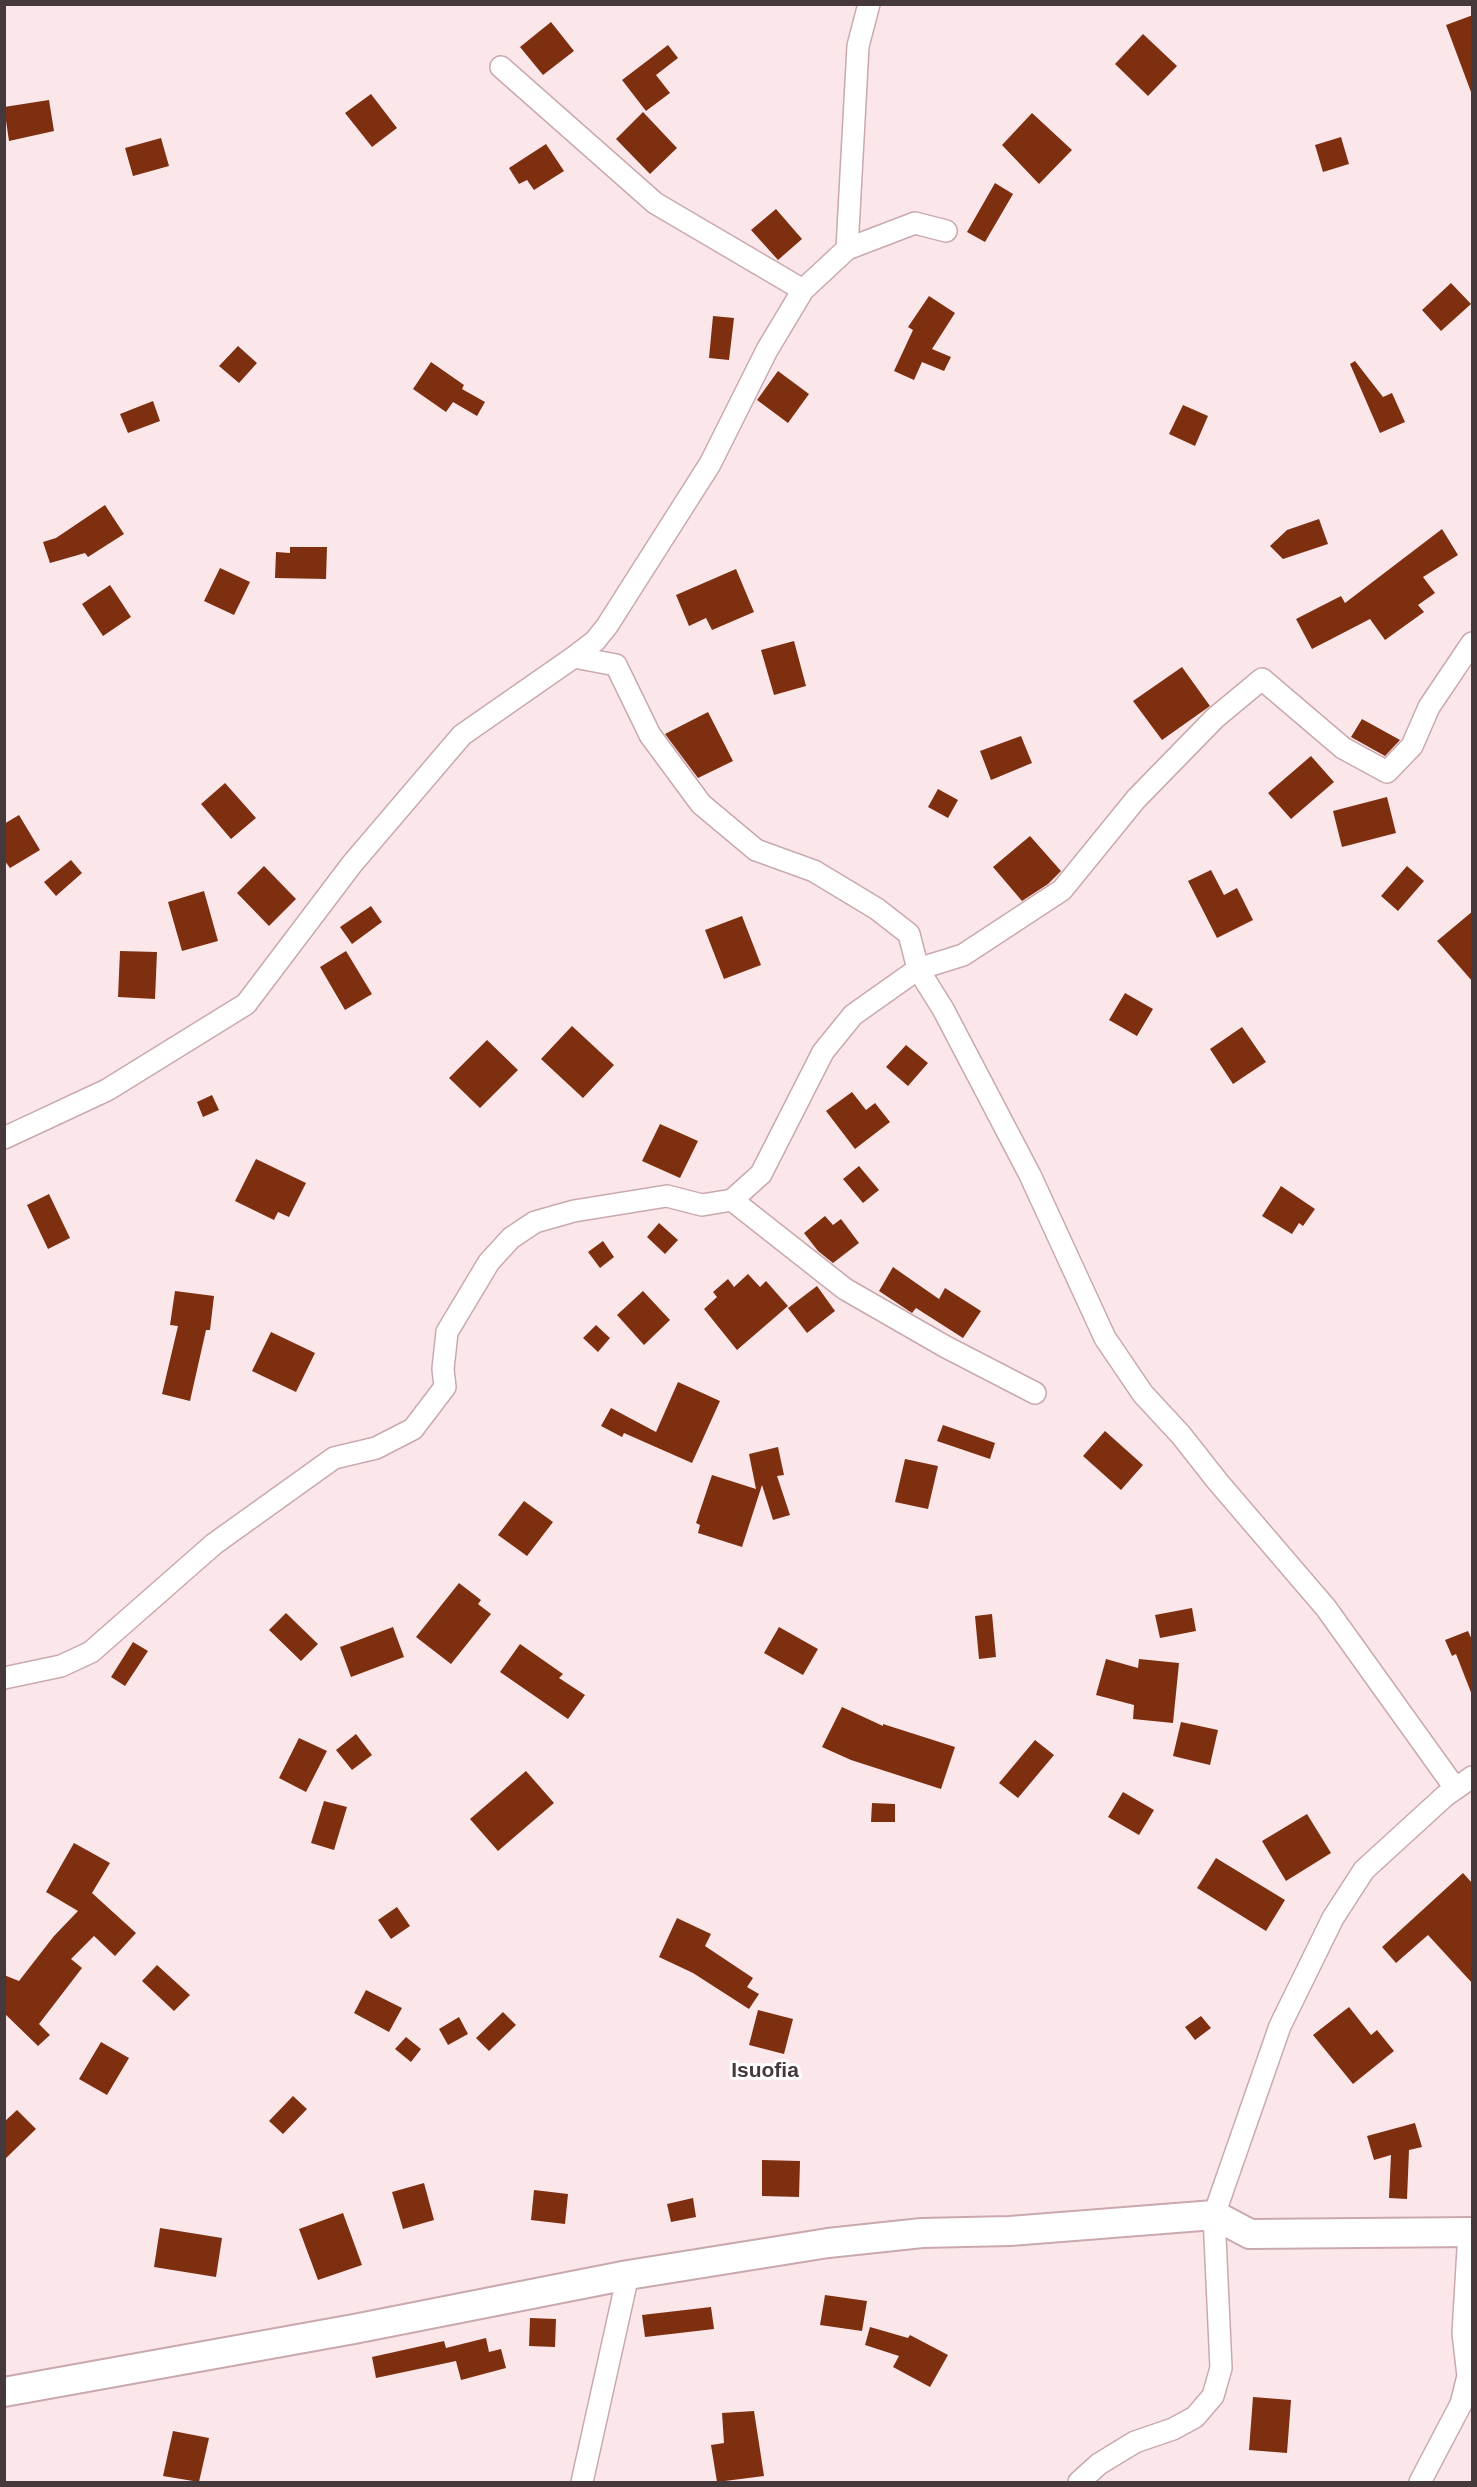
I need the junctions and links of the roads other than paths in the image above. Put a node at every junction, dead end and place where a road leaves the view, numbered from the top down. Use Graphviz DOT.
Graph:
graph roads {
  1 [pos="869,4"];
  2 [pos="501,67"];
  3 [pos="946,231"];
  4 [pos="847,249"];
  5 [pos="803,290"];
  6 [pos="1473,643"];
  7 [pos="574,657"];
  8 [pos="918,969"];
  9 [pos="4,1138"];
  10 [pos="732,1200"];
  11 [pos="1035,1393"];
  12 [pos="4,1678"];
  13 [pos="1464,1783"];
  14 [pos="1214,2215"];
  15 [pos="1471,2232"];
  16 [pos="628,2275"];
  17 [pos="4,2392"];
  18 [pos="582,2482"];
  19 [pos="1079,2482"];
  20 [pos="1420,2482"];
  1 -- 4 [label="street"];
  2 -- 5 [label="street"];
  3 -- 4 [label="street"];
  4 -- 5 [label="street"];
  5 -- 7 [label="street"];
  6 -- 8 [label="street"];
  7 -- 8 [label="street"];
  7 -- 9 [label="street"];
  8 -- 10 [label="street"];
  8 -- 13 [label="street"];
  10 -- 11 [label="street"];
  10 -- 12 [label="street"];
  13 -- 14 [label="street"];
  14 -- 15 [label="main road"];
  14 -- 16 [label="main road"];
  14 -- 19 [label="street"];
  15 -- 20 [label="street"];
  16 -- 17 [label="main road"];
  16 -- 18 [label="street"];
}
